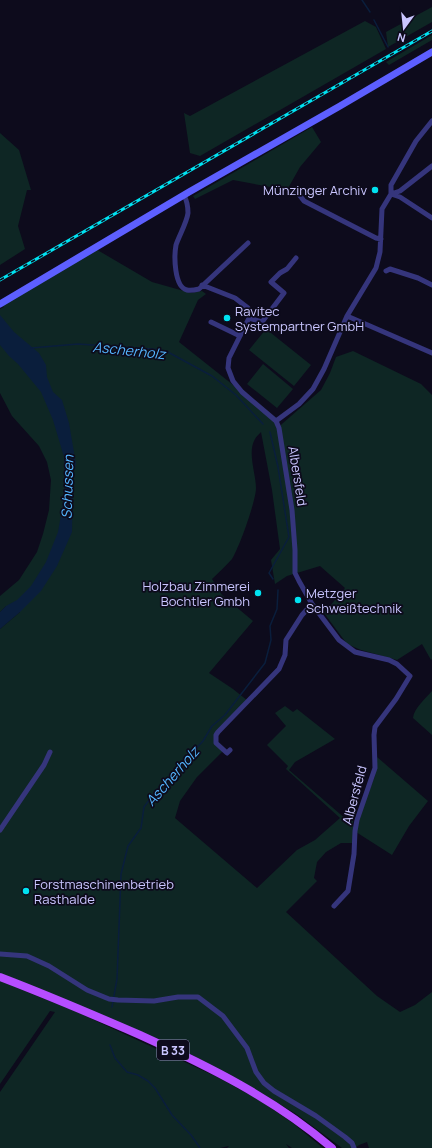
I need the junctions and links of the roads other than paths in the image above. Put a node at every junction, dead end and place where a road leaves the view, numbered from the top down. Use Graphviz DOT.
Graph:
graph roads {
  1 [pos="432,52"];
  2 [pos="432,121"];
  3 [pos="432,166"];
  4 [pos="297,192"];
  5 [pos="391,194"];
  6 [pos="184,195"];
  7 [pos="432,218"];
  8 [pos="381,239"];
  9 [pos="248,243"];
  10 [pos="296,258"];
  11 [pos="386,271"];
  12 [pos="202,285"];
  13 [pos="432,285"];
  14 [pos="0,304"];
  15 [pos="347,316"];
  16 [pos="249,318"];
  17 [pos="211,322"];
  18 [pos="240,336"];
  19 [pos="432,353"];
  20 [pos="276,421"];
  21 [pos="312,604"];
  22 [pos="230,750"];
  23 [pos="50,752"];
  24 [pos="0,830"];
  25 [pos="334,906"];
  26 [pos="0,954"];
  27 [pos="0,977"];
  28 [pos="332,1148"];
  29 [pos="354,1148"];
  1 -- 6 [label="street"];
  2 -- 5 [label="street"];
  3 -- 5 [label="street"];
  4 -- 8 [label="street"];
  5 -- 7 [label="street"];
  5 -- 8 [label="street"];
  6 -- 12 [label="street"];
  6 -- 14 [label="street"];
  8 -- 15 [label="street"];
  9 -- 12 [label="street"];
  10 -- 16 [label="street"];
  11 -- 13 [label="street"];
  12 -- 16 [label="street"];
  15 -- 19 [label="street"];
  15 -- 20 [label="street"];
  16 -- 18 [label="street"];
  17 -- 18 [label="street"];
  18 -- 20 [label="street"];
  20 -- 21 [label="street, Albersfeld"];
  21 -- 22 [label="street"];
  21 -- 25 [label="street, Albersfeld"];
  23 -- 24 [label="street"];
  26 -- 29 [label="street"];
  27 -- 28 [label="main road, B 33"];
}
